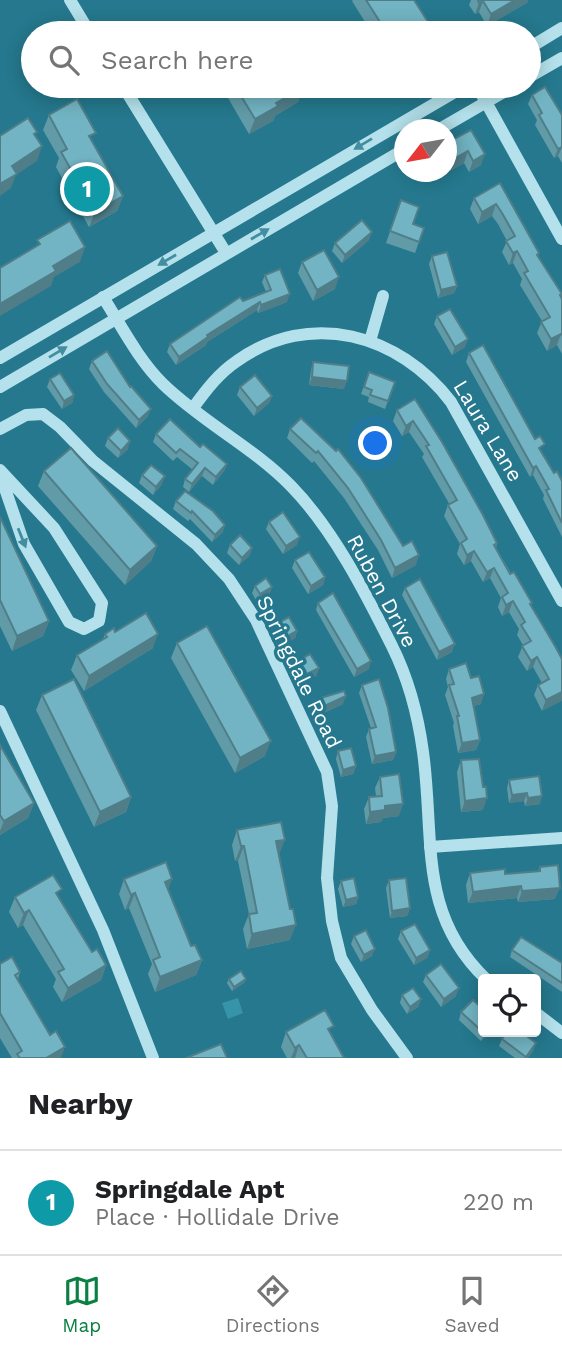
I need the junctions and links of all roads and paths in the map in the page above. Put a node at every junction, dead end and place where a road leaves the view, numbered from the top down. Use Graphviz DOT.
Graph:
graph roads {
  1 [pos="70,0"];
  2 [pos="83,21"];
  3 [pos="562,28"];
  4 [pos="541,41"];
  5 [pos="562,58"];
  6 [pos="541,70"];
  7 [pos="130,98"];
  8 [pos="444,98"];
  9 [pos="484,98"];
  10 [pos="493,98"];
  11 [pos="486,102"];
  12 [pos="457,119"];
  13 [pos="394,155"];
  14 [pos="556,214"];
  15 [pos="213,233"];
  16 [pos="562,239"];
  17 [pos="226,253"];
  18 [pos="383,296"];
  19 [pos="103,297"];
  20 [pos="116,318"];
  21 [pos="370,341"];
  22 [pos="0,358"];
  23 [pos="0,387"];
  24 [pos="193,408"];
  25 [pos="0,429"];
  26 [pos="0,472"];
  27 [pos="562,601"];
  28 [pos="0,711"];
  29 [pos="562,838"];
  30 [pos="430,847"];
  31 [pos="482,974"];
  32 [pos="541,1017"];
  33 [pos="562,1033"];
  34 [pos="153,1058"];
  35 [pos="407,1058"];
  1 -- 2 [label="street"];
  3 -- 4 [label="street"];
  5 -- 6 [label="street"];
  7 -- 15 [label="street"];
  8 -- 15 [label="street, one-way"];
  9 -- 11 [label="street"];
  10 -- 11 [label="street"];
  11 -- 12 [label="street"];
  11 -- 14 [label="street"];
  17 -- 13 [label="street, one-way"];
  14 -- 16 [label="street"];
  15 -- 17 [label="street"];
  15 -- 19 [label="street, one-way"];
  17 -- 20 [label="street"];
  18 -- 21 [label="street"];
  19 -- 20 [label="street, Ruben Drive"];
  19 -- 22 [label="street"];
  23 -- 20 [label="street, one-way"];
  20 -- 24 [label="street, Ruben Drive"];
  21 -- 24 [label="street, Laura Lane"];
  21 -- 27 [label="street, Laura Lane"];
  24 -- 30 [label="street, Ruben Drive"];
  25 -- 35 [label="street, Springdale Road"];
  26 -- 26 [label="street, one-way"];
  28 -- 34 [label="street"];
  29 -- 30 [label="street"];
  30 -- 31 [label="street, Ruben Drive"];
  32 -- 33 [label="street"];
}
